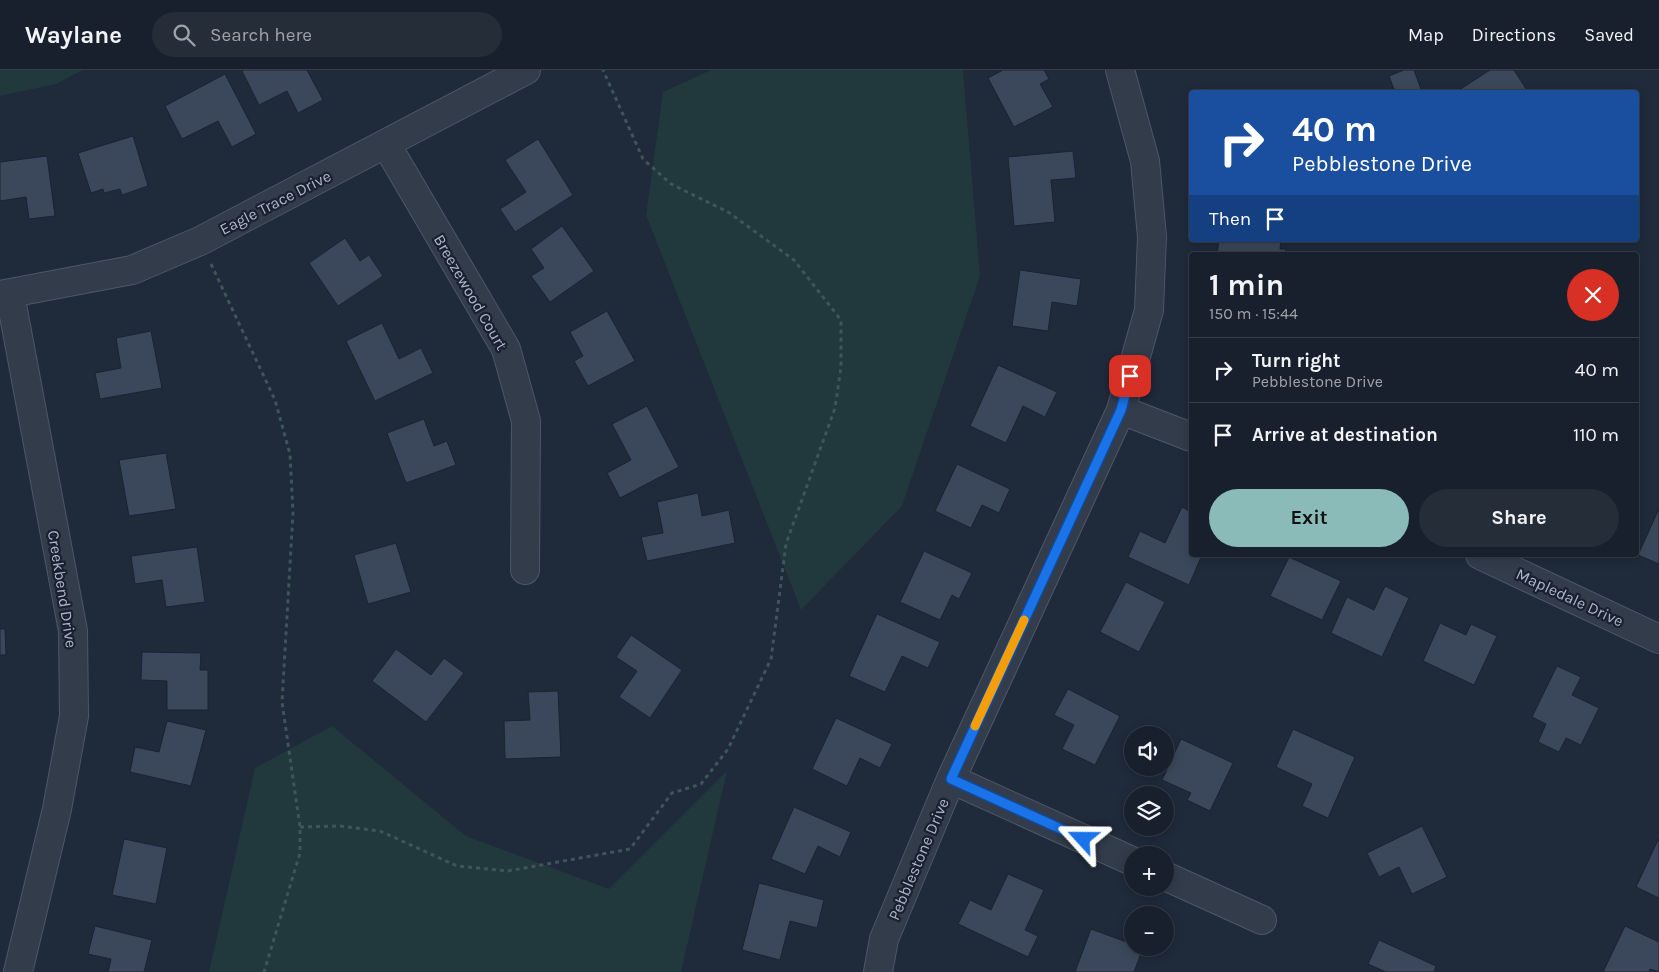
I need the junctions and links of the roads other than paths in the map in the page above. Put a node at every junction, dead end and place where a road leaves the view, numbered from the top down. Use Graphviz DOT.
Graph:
graph roads {
  1 [pos="526,70"];
  2 [pos="1127,72"];
  3 [pos="386,144"];
  4 [pos="5,294"];
  5 [pos="1121,410"];
  6 [pos="1189,436"];
  7 [pos="1484,557"];
  8 [pos="525,570"];
  9 [pos="1659,638"];
  10 [pos="951,779"];
  11 [pos="1124,857"];
  12 [pos="1174,880"];
  13 [pos="1262,920"];
  14 [pos="18,972"];
  15 [pos="878,972"];
  1 -- 3 [label="street, Eagle Trace Drive"];
  2 -- 5 [label="street, Pebblestone Drive"];
  3 -- 4 [label="street, Eagle Trace Drive"];
  3 -- 8 [label="street, Breezewood Court"];
  4 -- 14 [label="street, Creekbend Drive"];
  5 -- 6 [label="street"];
  5 -- 10 [label="street, Pebblestone Drive"];
  7 -- 9 [label="street, Mapledale Drive"];
  10 -- 11 [label="street"];
  10 -- 15 [label="street, Pebblestone Drive"];
  12 -- 13 [label="street"];
}
